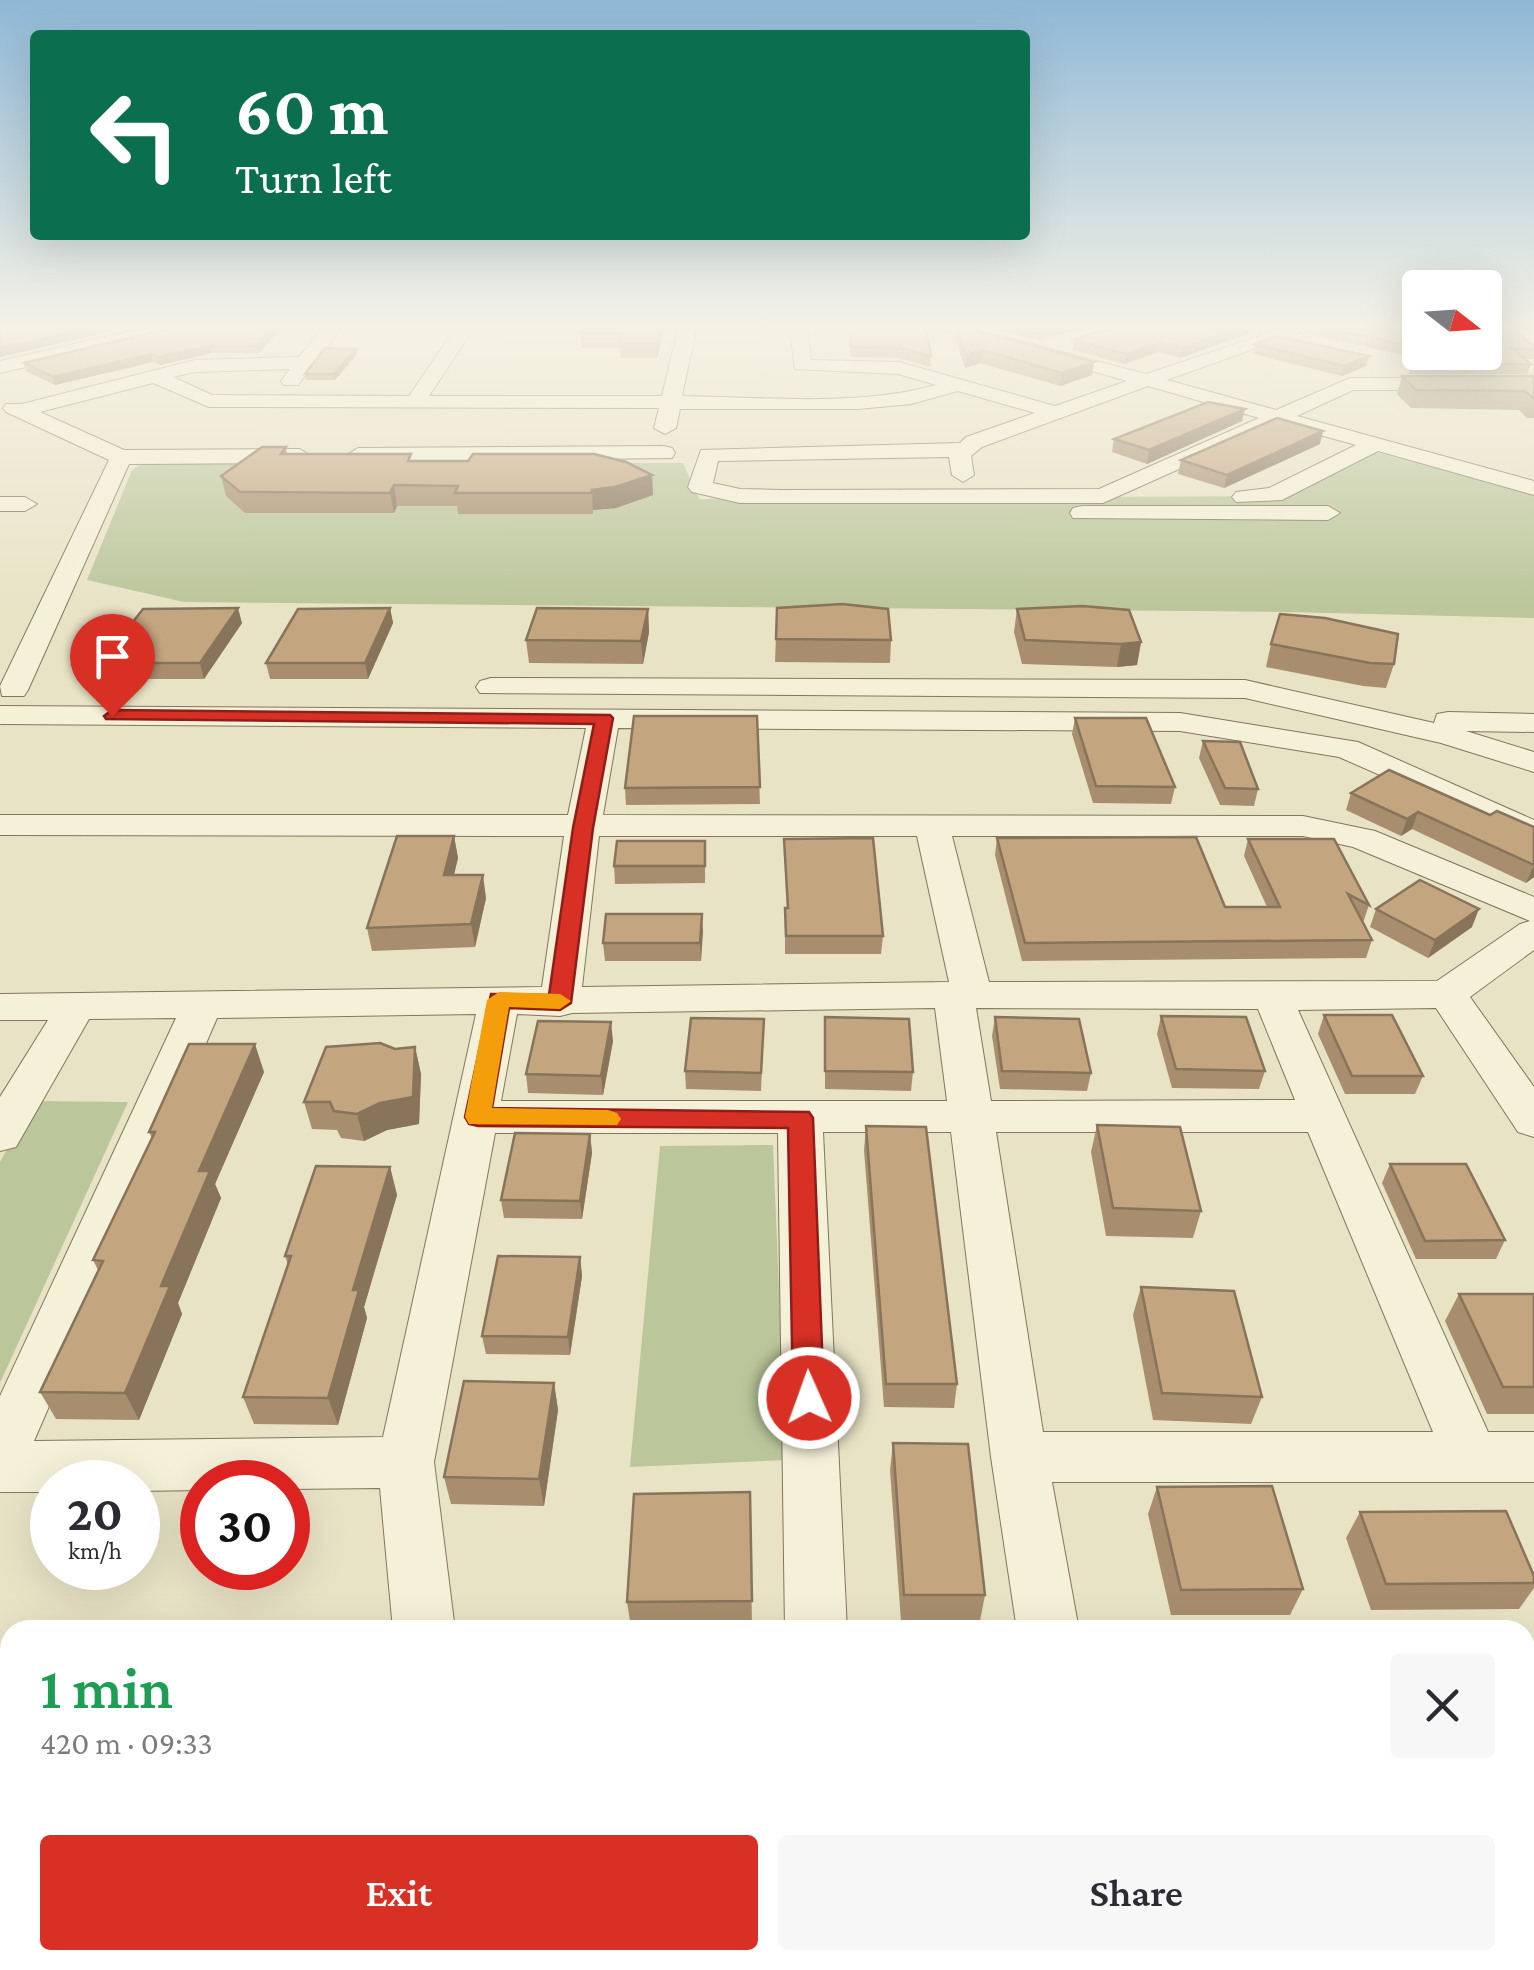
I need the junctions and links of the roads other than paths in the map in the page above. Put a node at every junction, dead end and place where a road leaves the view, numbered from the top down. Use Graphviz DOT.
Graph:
graph roads {
  1 [pos="41,421"];
  2 [pos="667,421"];
  3 [pos="1035,421"];
  4 [pos="1266,421"];
  5 [pos="1283,421"];
  6 [pos="1373,445"];
  7 [pos="962,450"];
  8 [pos="664,453"];
  9 [pos="709,456"];
  10 [pos="121,457"];
  11 [pos="1534,488"];
  12 [pos="973,497"];
  13 [pos="1107,504"];
  14 [pos="942,512"];
  15 [pos="1328,513"];
  16 [pos="491,687"];
  17 [pos="3,698"];
  18 [pos="604,718"];
  19 [pos="1371,719"];
  20 [pos="1534,724"];
  21 [pos="1534,762"];
  22 [pos="0,826"];
  23 [pos="932,826"];
  24 [pos="583,828"];
  25 [pos="1534,834"];
  26 [pos="1534,911"];
  27 [pos="1534,932"];
  28 [pos="1447,994"];
  29 [pos="962,995"];
  30 [pos="1273,998"];
  31 [pos="499,1000"];
  32 [pos="560,1003"];
  33 [pos="203,1004"];
  34 [pos="77,1005"];
  35 [pos="0,1006"];
  36 [pos="1322,1116"];
  37 [pos="478,1117"];
  38 [pos="972,1117"];
  39 [pos="800,1118"];
  40 [pos="1534,1121"];
  41 [pos="0,1135"];
  42 [pos="0,1456"];
  43 [pos="1019,1457"];
  44 [pos="1471,1457"];
  45 [pos="1534,1457"];
  46 [pos="406,1462"];
  47 [pos="0,1467"];
  48 [pos="423,1620"];
  49 [pos="816,1620"];
  50 [pos="1046,1620"];
  1 -- 10 [label="street"];
  2 -- 8 [label="street"];
  3 -- 7 [label="street"];
  4 -- 13 [label="street"];
  5 -- 6 [label="street"];
  6 -- 11 [label="street"];
  6 -- 13 [label="street"];
  7 -- 9 [label="street"];
  7 -- 12 [label="street"];
  8 -- 9 [label="street"];
  8 -- 10 [label="street"];
  9 -- 12 [label="street"];
  10 -- 17 [label="street"];
  12 -- 13 [label="street"];
  13 -- 14 [label="street"];
  13 -- 15 [label="street"];
  16 -- 19 [label="street"];
  17 -- 18 [label="street"];
  18 -- 24 [label="street"];
  18 -- 25 [label="street"];
  19 -- 20 [label="street"];
  19 -- 21 [label="street"];
  22 -- 24 [label="street"];
  23 -- 24 [label="street"];
  23 -- 26 [label="street"];
  23 -- 29 [label="street"];
  24 -- 32 [label="street"];
  27 -- 28 [label="street"];
  28 -- 30 [label="street"];
  28 -- 40 [label="street"];
  29 -- 30 [label="street"];
  29 -- 32 [label="street"];
  29 -- 38 [label="street"];
  30 -- 36 [label="street"];
  31 -- 32 [label="street"];
  31 -- 33 [label="street"];
  31 -- 37 [label="street"];
  33 -- 34 [label="street"];
  33 -- 42 [label="street"];
  34 -- 35 [label="street"];
  34 -- 41 [label="street"];
  36 -- 38 [label="street"];
  36 -- 44 [label="street"];
  37 -- 39 [label="street"];
  37 -- 46 [label="street"];
  38 -- 39 [label="street"];
  38 -- 43 [label="street"];
  39 -- 49 [label="street"];
  43 -- 44 [label="street"];
  43 -- 50 [label="street"];
  44 -- 45 [label="street"];
  46 -- 47 [label="street"];
  46 -- 48 [label="street"];
}
